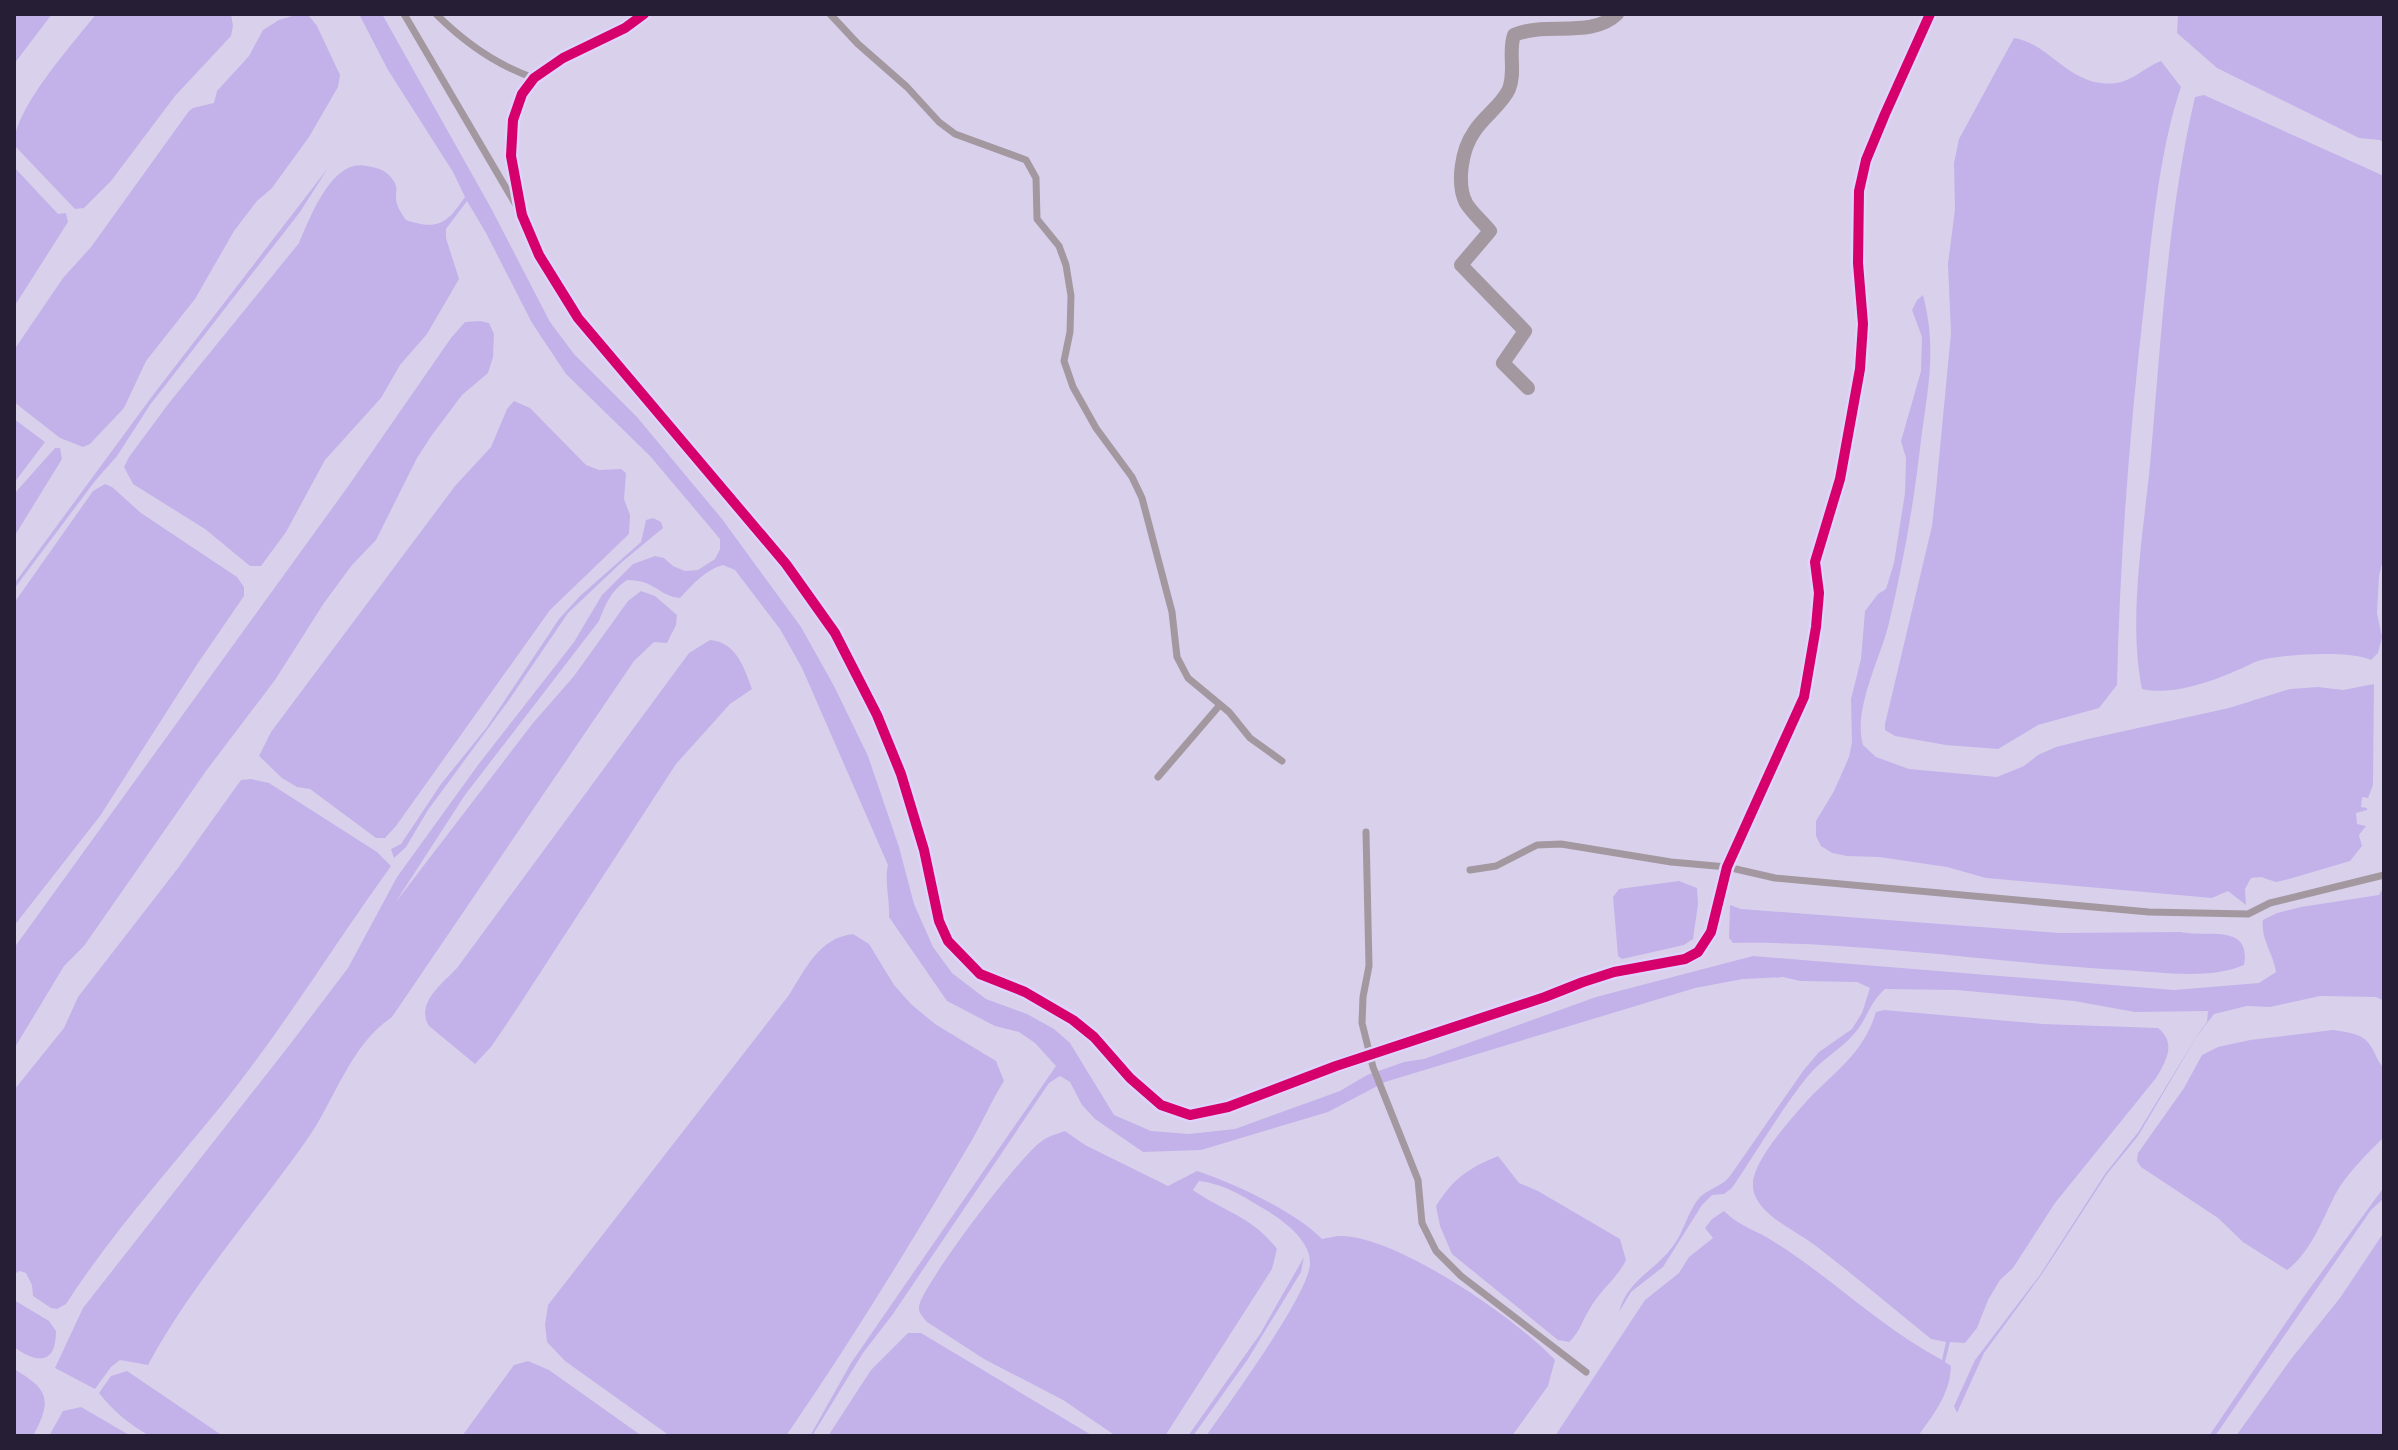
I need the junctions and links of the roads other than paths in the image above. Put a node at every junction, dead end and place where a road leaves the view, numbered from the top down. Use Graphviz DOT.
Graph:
graph roads {
  1 [pos="404,14"];
  2 [pos="436,14"];
  3 [pos="644,14"];
  4 [pos="830,14"];
  5 [pos="1617,14"];
  6 [pos="1930,14"];
  7 [pos="534,78"];
  8 [pos="522,215"];
  9 [pos="1528,388"];
  10 [pos="1219,706"];
  11 [pos="1282,761"];
  12 [pos="1158,777"];
  13 [pos="1366,832"];
  14 [pos="1727,867"];
  15 [pos="1470,870"];
  16 [pos="2384,875"];
  17 [pos="1372,1062"];
  18 [pos="1586,1372"];
  1 -- 8 [label="lane"];
  2 -- 7 [label="lane"];
  3 -- 7 [label="street"];
  4 -- 10 [label="lane"];
  5 -- 9 [label="street"];
  6 -- 14 [label="street"];
  7 -- 8 [label="street"];
  8 -- 17 [label="street"];
  10 -- 11 [label="lane"];
  10 -- 12 [label="lane"];
  13 -- 17 [label="lane"];
  14 -- 15 [label="lane"];
  14 -- 16 [label="lane"];
  14 -- 17 [label="street"];
  17 -- 18 [label="lane"];
}
